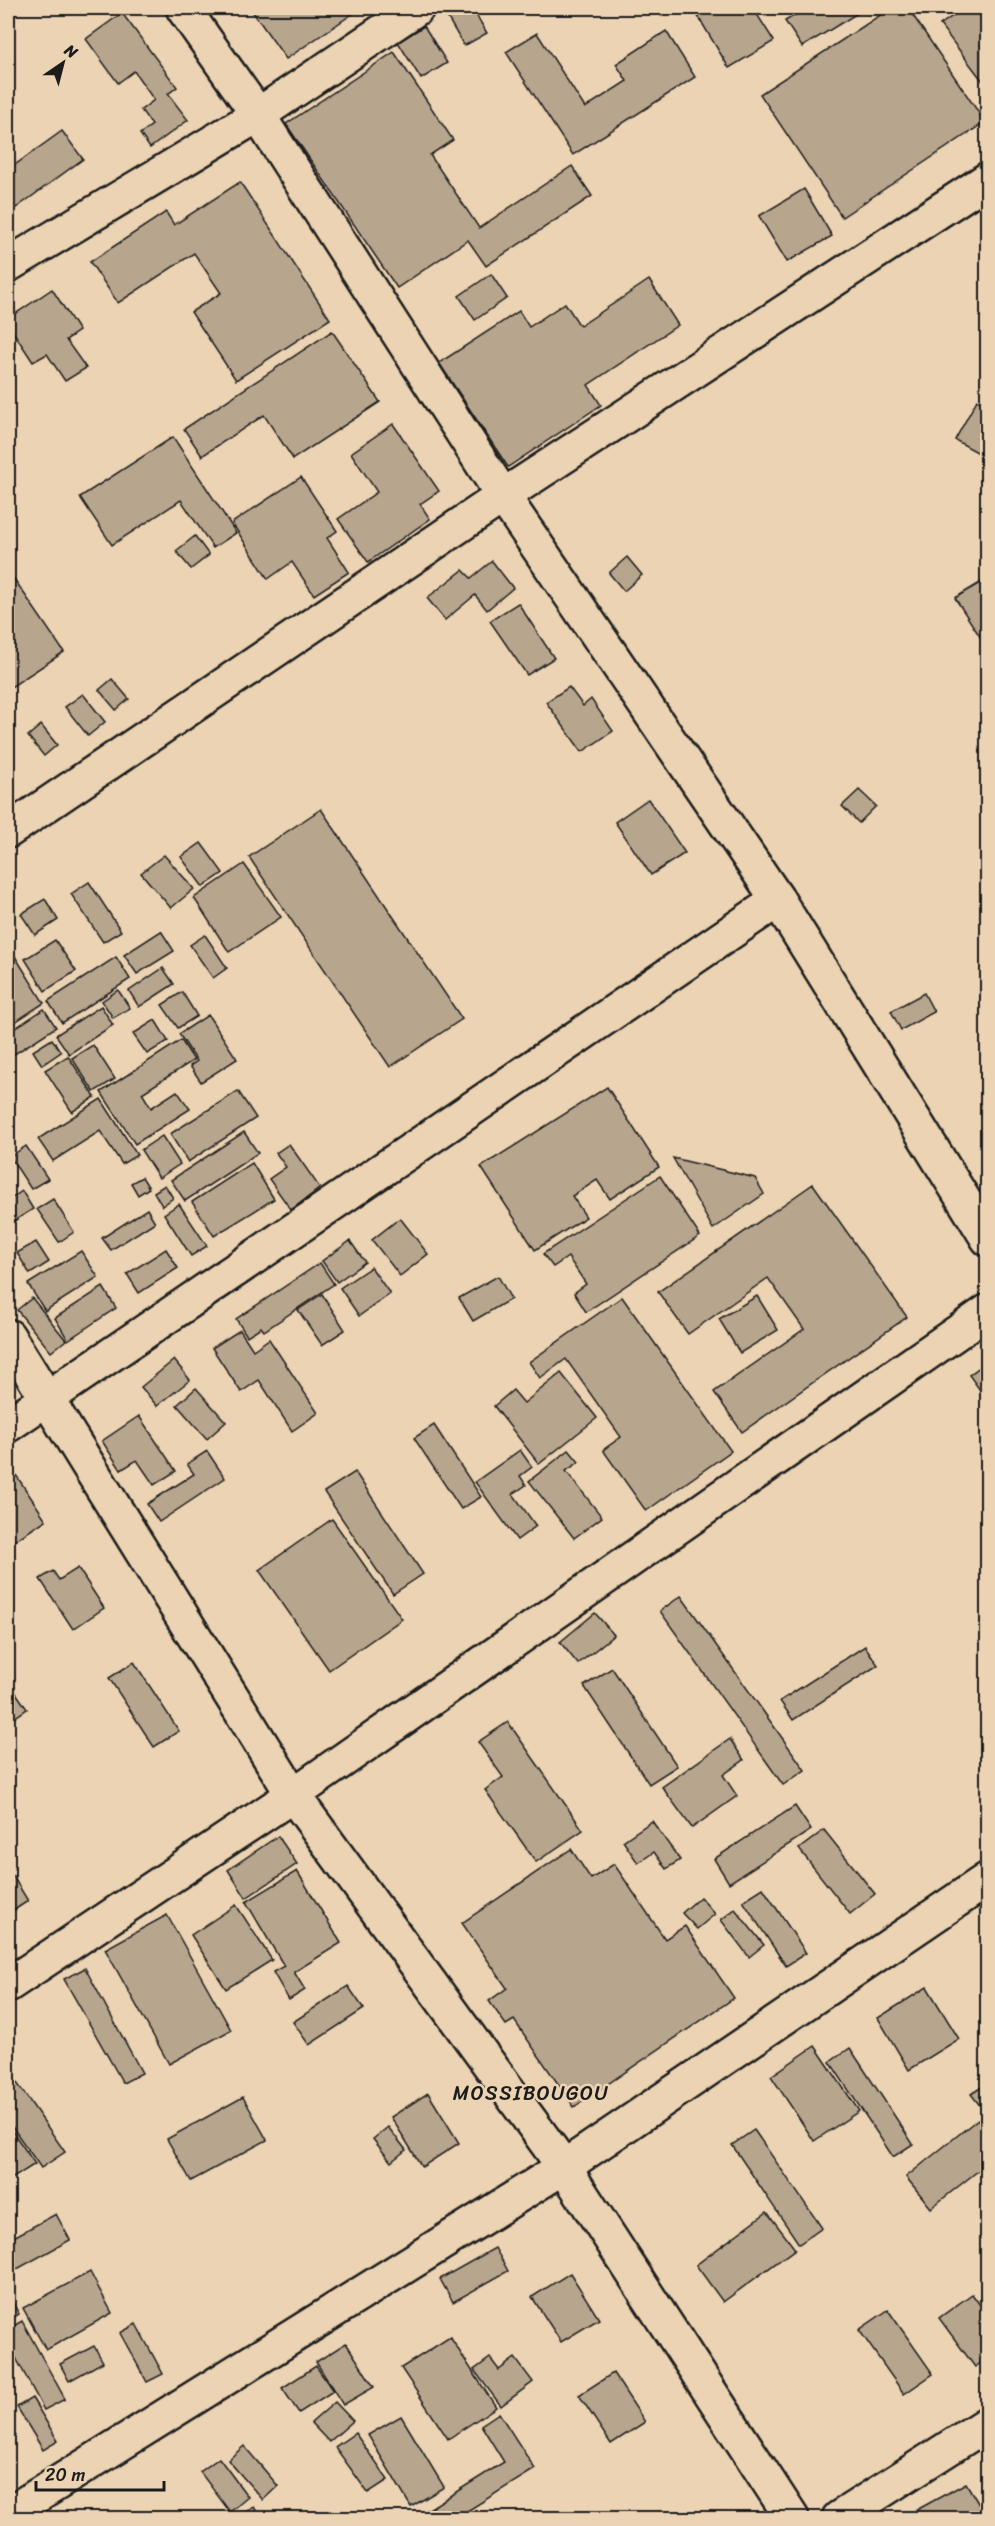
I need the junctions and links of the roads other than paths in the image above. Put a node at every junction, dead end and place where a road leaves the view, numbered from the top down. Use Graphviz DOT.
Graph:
graph roads {
  1 [pos="183,8"];
  2 [pos="417,8"];
  3 [pos="258,115"];
  4 [pos="987,179"];
  5 [pos="8,265"];
  6 [pos="502,496"];
  7 [pos="8,831"];
  8 [pos="778,900"];
  9 [pos="987,1239"];
  10 [pos="987,1311"];
  11 [pos="8,1336"];
  12 [pos="48,1399"];
  13 [pos="8,1425"];
  14 [pos="293,1795"];
  15 [pos="987,1879"];
  16 [pos="8,1984"];
  17 [pos="564,2167"];
  18 [pos="987,2423"];
  19 [pos="8,2514"];
  20 [pos="792,2518"];
  21 [pos="838,2518"];
  1 -- 3 [label="street"];
  2 -- 3 [label="street"];
  3 -- 5 [label="street"];
  3 -- 6 [label="street"];
  4 -- 6 [label="street"];
  6 -- 7 [label="street"];
  6 -- 8 [label="street"];
  8 -- 9 [label="street"];
  8 -- 12 [label="street"];
  10 -- 14 [label="street"];
  11 -- 12 [label="street"];
  12 -- 13 [label="street"];
  12 -- 14 [label="street"];
  14 -- 16 [label="street"];
  14 -- 17 [label="street"];
  15 -- 17 [label="street"];
  17 -- 19 [label="street"];
  17 -- 20 [label="street"];
  18 -- 21 [label="street"];
}
